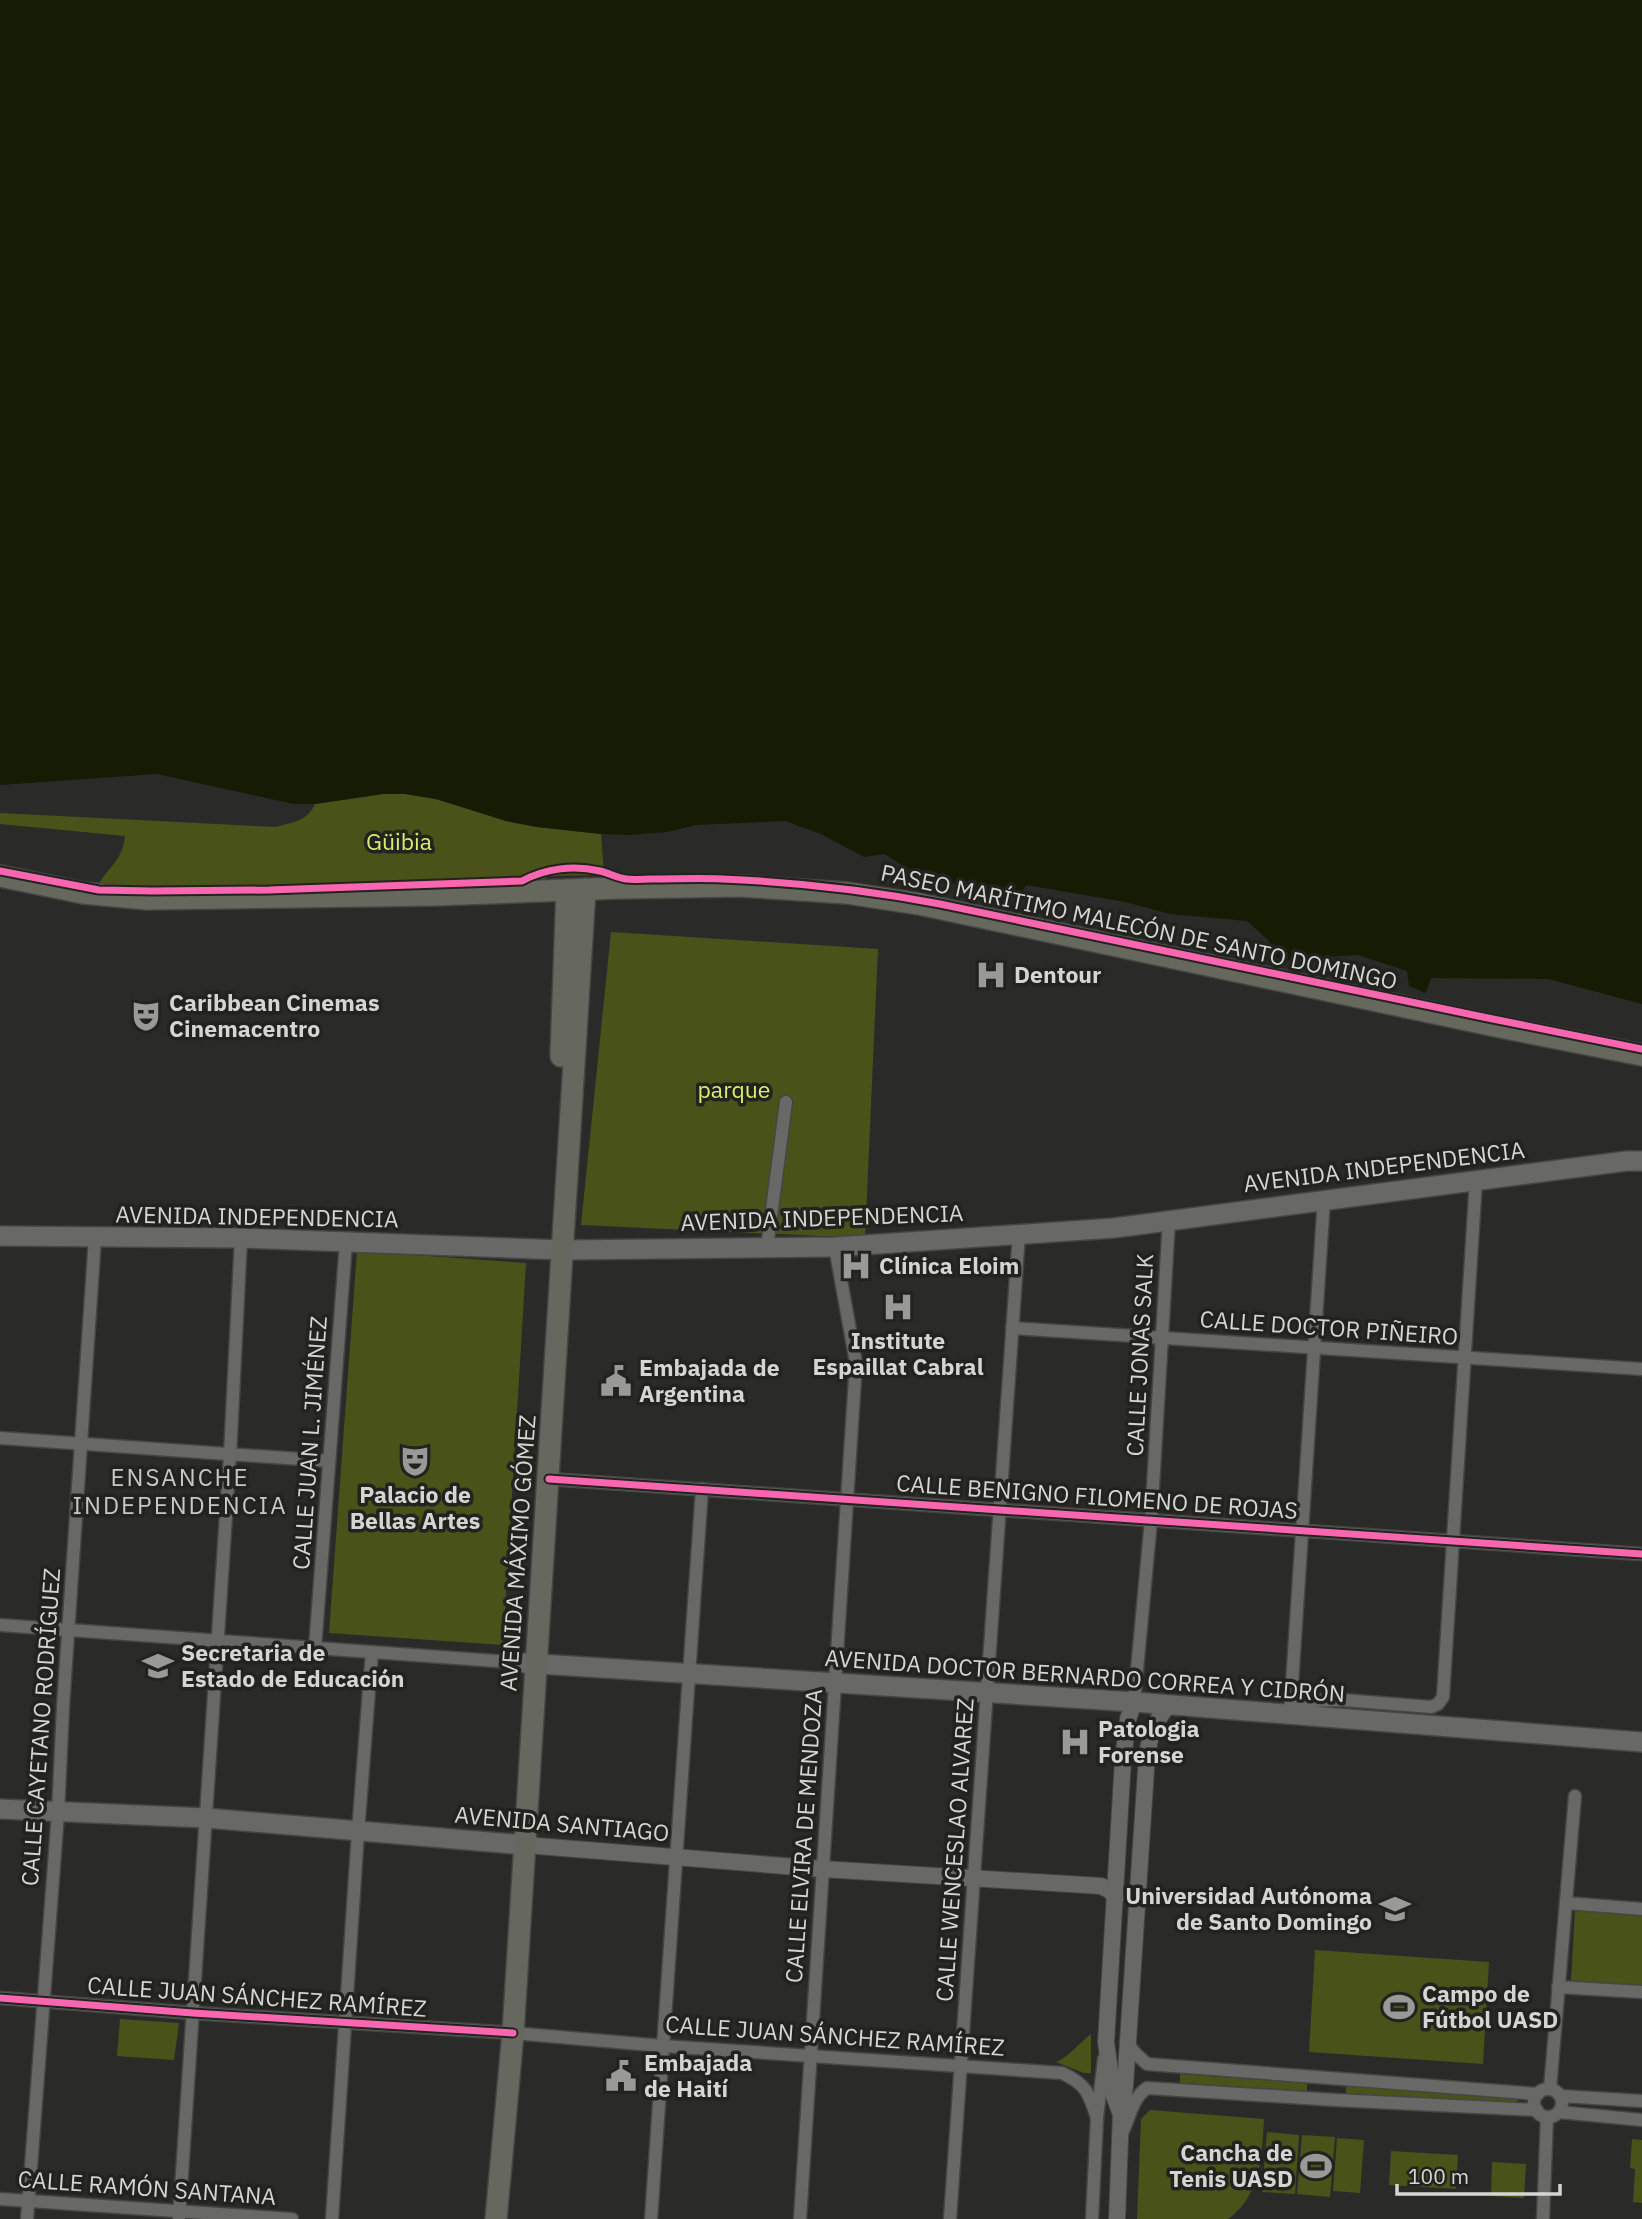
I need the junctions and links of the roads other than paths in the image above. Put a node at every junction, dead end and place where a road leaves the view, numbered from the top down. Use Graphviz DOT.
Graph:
graph roads {
  1 [pos="0,876"];
  2 [pos="0,889"];
  3 [pos="576,894"];
  4 [pos="1642,1055"];
  5 [pos="1642,1065"];
  6 [pos="786,1102"];
  7 [pos="1642,1161"];
  8 [pos="1476,1180"];
  9 [pos="1324,1199"];
  10 [pos="1169,1220"];
  11 [pos="1019,1234"];
  12 [pos="0,1236"];
  13 [pos="95,1238"];
  14 [pos="241,1238"];
  15 [pos="346,1242"];
  16 [pos="766,1247"];
  17 [pos="835,1247"];
  18 [pos="558,1250"];
  19 [pos="1012,1328"];
  20 [pos="1163,1338"];
  21 [pos="1314,1348"];
  22 [pos="1464,1357"];
  23 [pos="1642,1369"];
  24 [pos="0,1438"];
  25 [pos="81,1444"];
  26 [pos="230,1455"];
  27 [pos="329,1461"];
  28 [pos="549,1479"];
  29 [pos="702,1489"];
  30 [pos="847,1499"];
  31 [pos="1000,1510"];
  32 [pos="1151,1520"];
  33 [pos="1302,1531"];
  34 [pos="1452,1541"];
  35 [pos="1642,1554"];
  36 [pos="0,1625"];
  37 [pos="68,1630"];
  38 [pos="218,1640"];
  39 [pos="315,1648"];
  40 [pos="372,1652"];
  41 [pos="531,1663"];
  42 [pos="689,1673"];
  43 [pos="835,1683"];
  44 [pos="987,1692"];
  45 [pos="1134,1702"];
  46 [pos="1168,1705"];
  47 [pos="1292,1714"];
  48 [pos="1642,1742"];
  49 [pos="1575,1796"];
  50 [pos="0,1809"];
  51 [pos="58,1813"];
  52 [pos="206,1818"];
  53 [pos="358,1832"];
  54 [pos="518,1845"];
  55 [pos="676,1858"];
  56 [pos="822,1869"];
  57 [pos="974,1878"];
  58 [pos="1116,1897"];
  59 [pos="1566,1903"];
  60 [pos="1642,1909"];
  61 [pos="1558,1987"];
  62 [pos="1642,1992"];
  63 [pos="0,1998"];
  64 [pos="43,2002"];
  65 [pos="193,2013"];
  66 [pos="346,2022"];
  67 [pos="506,2032"];
  68 [pos="1126,2041"];
  69 [pos="1106,2042"];
  70 [pos="663,2046"];
  71 [pos="811,2055"];
  72 [pos="1147,2064"];
  73 [pos="961,2066"];
  74 [pos="1316,2077"];
  75 [pos="1336,2078"];
  76 [pos="1147,2088"];
  77 [pos="1549,2093"];
  78 [pos="1314,2099"];
  79 [pos="1335,2100"];
  80 [pos="1642,2101"];
  81 [pos="1121,2113"];
  82 [pos="1548,2113"];
  83 [pos="1097,2118"];
  84 [pos="1642,2120"];
  85 [pos="1121,2136"];
  86 [pos="0,2199"];
  87 [pos="29,2201"];
  88 [pos="179,2215"];
  89 [pos="27,2219"];
  90 [pos="292,2219"];
  91 [pos="332,2219"];
  92 [pos="482,2219"];
  93 [pos="496,2219"];
  94 [pos="651,2219"];
  95 [pos="800,2219"];
  96 [pos="950,2219"];
  97 [pos="1092,2219"];
  98 [pos="1118,2219"];
  99 [pos="1543,2219"];
  1 -- 3 [label="highway"];
  2 -- 3 [label="highway"];
  3 -- 4 [label="highway"];
  3 -- 5 [label="highway"];
  3 -- 18 [label="main road, AVENIDA MÁXIMO GÓMEZ"];
  6 -- 16 [label="street"];
  7 -- 8 [label="main road, AVENIDA INDEPENDENCIA"];
  8 -- 9 [label="main road, AVENIDA INDEPENDENCIA"];
  8 -- 22 [label="street"];
  9 -- 10 [label="main road, AVENIDA INDEPENDENCIA"];
  9 -- 21 [label="street"];
  10 -- 11 [label="main road, AVENIDA INDEPENDENCIA"];
  10 -- 20 [label="street, CALLE JONAS SALK"];
  11 -- 17 [label="main road, AVENIDA INDEPENDENCIA"];
  11 -- 19 [label="street, CALLE WENCESLAO ALVAREZ"];
  12 -- 13 [label="main road, AVENIDA INDEPENDENCIA"];
  13 -- 14 [label="main road, AVENIDA INDEPENDENCIA"];
  13 -- 25 [label="street, CALLE CAYETANO RODRÍGUEZ"];
  14 -- 15 [label="main road, AVENIDA INDEPENDENCIA"];
  14 -- 26 [label="street"];
  15 -- 18 [label="main road, AVENIDA INDEPENDENCIA"];
  15 -- 27 [label="street, CALLE JUAN L. JIMÉNEZ"];
  16 -- 17 [label="main road, AVENIDA INDEPENDENCIA"];
  16 -- 18 [label="main road, AVENIDA INDEPENDENCIA"];
  17 -- 30 [label="street, CALLE ELVIRA DE MENDOZA"];
  18 -- 28 [label="main road, AVENIDA MÁXIMO GÓMEZ"];
  18 -- 41 [label="main road, AVENIDA MÁXIMO GÓMEZ"];
  19 -- 20 [label="street, CALLE DOCTOR PIÑEIRO"];
  19 -- 31 [label="street, CALLE WENCESLAO ALVAREZ"];
  20 -- 21 [label="street, CALLE DOCTOR PIÑEIRO"];
  20 -- 32 [label="street, CALLE JONAS SALK"];
  21 -- 22 [label="street, CALLE DOCTOR PIÑEIRO"];
  21 -- 33 [label="street"];
  22 -- 23 [label="street, CALLE DOCTOR PIÑEIRO"];
  22 -- 34 [label="street"];
  24 -- 25 [label="street"];
  25 -- 26 [label="street"];
  25 -- 37 [label="street, CALLE CAYETANO RODRÍGUEZ"];
  26 -- 27 [label="street"];
  26 -- 38 [label="street"];
  27 -- 39 [label="street, CALLE JUAN L. JIMÉNEZ"];
  28 -- 29 [label="street, CALLE BENIGNO FILOMENO DE ROJAS"];
  28 -- 41 [label="main road, AVENIDA MÁXIMO GÓMEZ"];
  29 -- 30 [label="street, CALLE BENIGNO FILOMENO DE ROJAS"];
  29 -- 42 [label="street"];
  30 -- 31 [label="street, CALLE BENIGNO FILOMENO DE ROJAS"];
  30 -- 43 [label="street, CALLE ELVIRA DE MENDOZA"];
  31 -- 32 [label="street, CALLE BENIGNO FILOMENO DE ROJAS"];
  31 -- 44 [label="street, CALLE WENCESLAO ALVAREZ"];
  32 -- 33 [label="street, CALLE BENIGNO FILOMENO DE ROJAS"];
  32 -- 45 [label="street, CALLE JONAS SALK"];
  33 -- 34 [label="street, CALLE BENIGNO FILOMENO DE ROJAS"];
  33 -- 47 [label="street"];
  34 -- 35 [label="street, CALLE BENIGNO FILOMENO DE ROJAS"];
  34 -- 47 [label="street"];
  36 -- 37 [label="street"];
  37 -- 38 [label="street"];
  37 -- 51 [label="street, CALLE CAYETANO RODRÍGUEZ"];
  38 -- 39 [label="street"];
  38 -- 52 [label="street"];
  39 -- 40 [label="street"];
  40 -- 41 [label="street"];
  40 -- 53 [label="street"];
  41 -- 42 [label="main road, AVENIDA DOCTOR BERNARDO CORREA Y CIDRÓN"];
  41 -- 54 [label="main road, AVENIDA MÁXIMO GÓMEZ"];
  42 -- 43 [label="main road, AVENIDA DOCTOR BERNARDO CORREA Y CIDRÓN"];
  42 -- 55 [label="street"];
  43 -- 44 [label="main road, AVENIDA DOCTOR BERNARDO CORREA Y CIDRÓN"];
  43 -- 56 [label="street, CALLE ELVIRA DE MENDOZA"];
  44 -- 45 [label="main road, AVENIDA DOCTOR BERNARDO CORREA Y CIDRÓN"];
  44 -- 57 [label="street, CALLE WENCESLAO ALVAREZ"];
  45 -- 46 [label="main road, AVENIDA DOCTOR BERNARDO CORREA Y CIDRÓN"];
  45 -- 58 [label="street"];
  46 -- 47 [label="main road, AVENIDA DOCTOR BERNARDO CORREA Y CIDRÓN"];
  46 -- 68 [label="street"];
  47 -- 48 [label="main road, AVENIDA DOCTOR BERNARDO CORREA Y CIDRÓN"];
  49 -- 59 [label="street"];
  50 -- 51 [label="main road, AVENIDA SANTIAGO"];
  51 -- 52 [label="main road, AVENIDA SANTIAGO"];
  51 -- 64 [label="street, CALLE CAYETANO RODRÍGUEZ"];
  52 -- 53 [label="main road, AVENIDA SANTIAGO"];
  52 -- 65 [label="street"];
  53 -- 54 [label="main road, AVENIDA SANTIAGO"];
  53 -- 66 [label="street"];
  54 -- 55 [label="street, AVENIDA SANTIAGO"];
  54 -- 67 [label="main road, AVENIDA MÁXIMO GÓMEZ"];
  55 -- 56 [label="street, AVENIDA SANTIAGO"];
  55 -- 70 [label="street"];
  56 -- 57 [label="street, AVENIDA SANTIAGO"];
  56 -- 71 [label="street, CALLE ELVIRA DE MENDOZA"];
  57 -- 58 [label="street, AVENIDA SANTIAGO"];
  57 -- 73 [label="street, CALLE WENCESLAO ALVAREZ"];
  58 -- 69 [label="street"];
  59 -- 60 [label="street"];
  59 -- 61 [label="street"];
  61 -- 62 [label="street"];
  61 -- 77 [label="street"];
  63 -- 64 [label="street, CALLE JUAN SÁNCHEZ RAMÍREZ"];
  64 -- 65 [label="street, CALLE JUAN SÁNCHEZ RAMÍREZ"];
  64 -- 87 [label="street, CALLE CAYETANO RODRÍGUEZ"];
  65 -- 66 [label="street, CALLE JUAN SÁNCHEZ RAMÍREZ"];
  65 -- 88 [label="street"];
  66 -- 67 [label="street, CALLE JUAN SÁNCHEZ RAMÍREZ"];
  66 -- 91 [label="street"];
  67 -- 70 [label="street, CALLE JUAN SÁNCHEZ RAMÍREZ"];
  67 -- 92 [label="main road, AVENIDA MÁXIMO GÓMEZ"];
  67 -- 93 [label="main road, AVENIDA MÁXIMO GÓMEZ"];
  68 -- 72 [label="street"];
  68 -- 81 [label="street"];
  69 -- 81 [label="street"];
  69 -- 83 [label="street"];
  70 -- 71 [label="street, CALLE JUAN SÁNCHEZ RAMÍREZ"];
  70 -- 94 [label="street"];
  71 -- 73 [label="street, CALLE JUAN SÁNCHEZ RAMÍREZ"];
  71 -- 95 [label="street, CALLE ELVIRA DE MENDOZA"];
  72 -- 74 [label="street"];
  72 -- 76 [label="street"];
  73 -- 83 [label="street, CALLE JUAN SÁNCHEZ RAMÍREZ"];
  73 -- 96 [label="street, CALLE WENCESLAO ALVAREZ"];
  74 -- 75 [label="street"];
  74 -- 78 [label="street"];
  75 -- 77 [label="street"];
  75 -- 79 [label="street"];
  76 -- 78 [label="street"];
  76 -- 85 [label="street"];
  77 -- 80 [label="street"];
  77 -- 82 [label="street"];
  77 -- 82 [label="street"];
  78 -- 79 [label="street"];
  79 -- 82 [label="street"];
  81 -- 85 [label="street"];
  82 -- 84 [label="street"];
  82 -- 99 [label="street"];
  83 -- 97 [label="street"];
  85 -- 98 [label="street"];
  86 -- 87 [label="street, CALLE RAMÓN SANTANA"];
  87 -- 88 [label="street, CALLE RAMÓN SANTANA"];
  87 -- 89 [label="street, CALLE CAYETANO RODRÍGUEZ"];
  88 -- 90 [label="street, CALLE RAMÓN SANTANA"];
}
